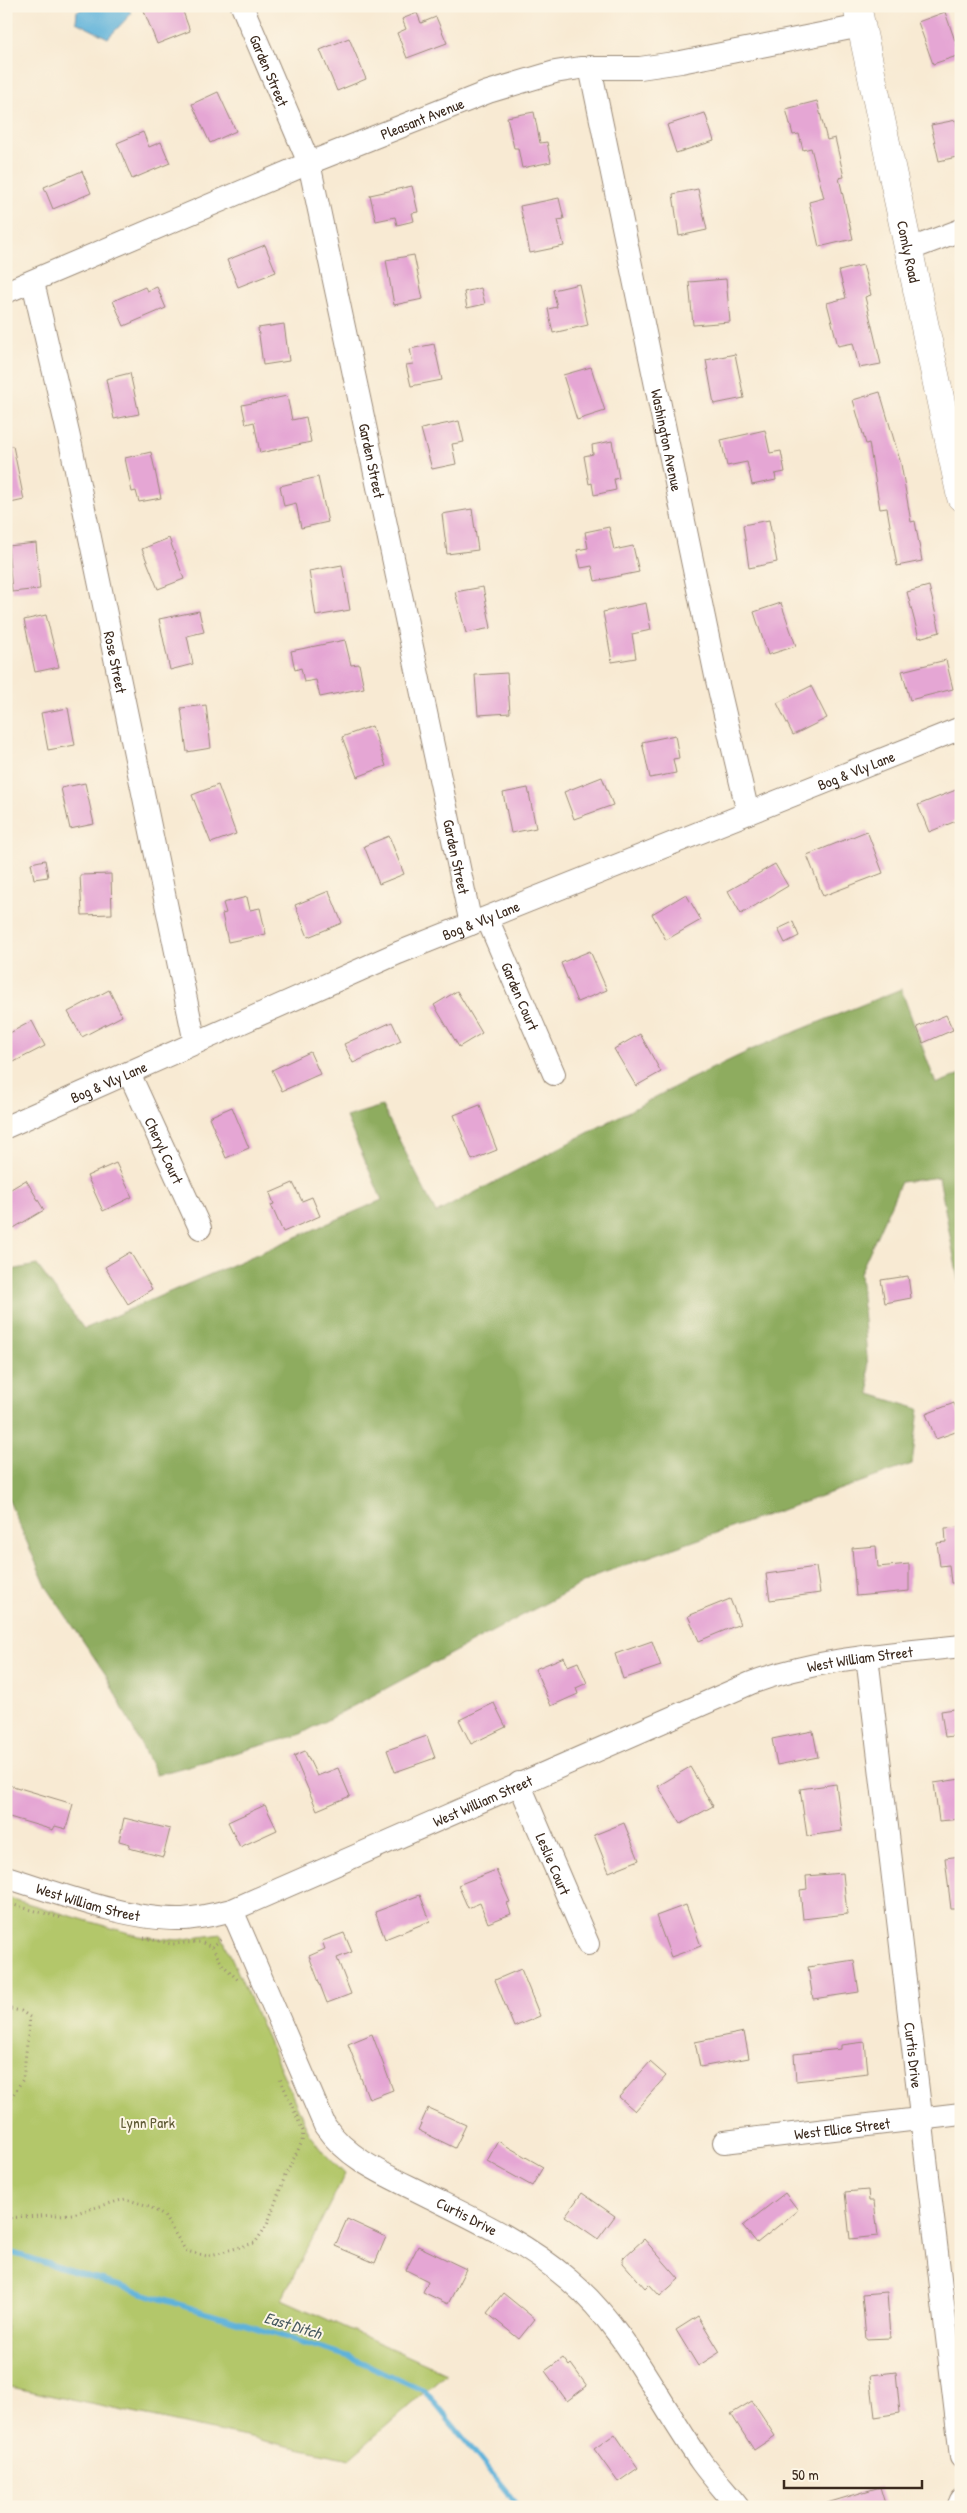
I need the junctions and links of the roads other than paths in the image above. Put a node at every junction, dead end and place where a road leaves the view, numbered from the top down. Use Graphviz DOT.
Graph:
graph roads {
  1 [pos="242,6"];
  2 [pos="859,16"];
  3 [pos="590,67"];
  4 [pos="309,163"];
  5 [pos="961,230"];
  6 [pos="908,250"];
  7 [pos="33,282"];
  8 [pos="6,292"];
  9 [pos="961,498"];
  10 [pos="961,728"];
  11 [pos="748,813"];
  12 [pos="479,921"];
  13 [pos="195,1043"];
  14 [pos="129,1072"];
  15 [pos="554,1074"];
  16 [pos="6,1126"];
  17 [pos="200,1228"];
  18 [pos="961,1646"];
  19 [pos="867,1656"];
  20 [pos="519,1783"];
  21 [pos="6,1878"];
  22 [pos="232,1910"];
  23 [pos="588,1944"];
  24 [pos="961,2114"];
  25 [pos="923,2119"];
  26 [pos="724,2142"];
  27 [pos="961,2457"];
  28 [pos="961,2501"];
  29 [pos="738,2507"];
  30 [pos="958,2507"];
  1 -- 4 [label="street, Garden Street"];
  2 -- 3 [label="street, Pleasant Avenue"];
  2 -- 6 [label="main road, Comly Road"];
  3 -- 4 [label="street, Pleasant Avenue"];
  3 -- 11 [label="street, Washington Avenue"];
  4 -- 7 [label="street, Pleasant Avenue"];
  4 -- 12 [label="street, Garden Street"];
  5 -- 6 [label="street"];
  6 -- 9 [label="main road, Comly Road"];
  7 -- 8 [label="street, Pleasant Avenue"];
  7 -- 13 [label="street, Rose Street"];
  10 -- 11 [label="street, Bog & Vly Lane"];
  11 -- 12 [label="street, Bog & Vly Lane"];
  12 -- 13 [label="street, Bog & Vly Lane"];
  12 -- 15 [label="street, Garden Court"];
  13 -- 14 [label="street, Bog & Vly Lane"];
  14 -- 16 [label="street, Bog & Vly Lane"];
  14 -- 17 [label="street, Cheryl Court"];
  18 -- 19 [label="street, West William Street"];
  19 -- 20 [label="street, West William Street"];
  19 -- 25 [label="street, Curtis Drive"];
  20 -- 22 [label="street, West William Street"];
  20 -- 23 [label="street, Leslie Court"];
  21 -- 22 [label="street, West William Street"];
  22 -- 29 [label="street, Curtis Drive"];
  24 -- 25 [label="street, West Ellice Street"];
  25 -- 26 [label="street, West Ellice Street"];
  25 -- 27 [label="street, Curtis Drive"];
  28 -- 30 [label="street"];
}
